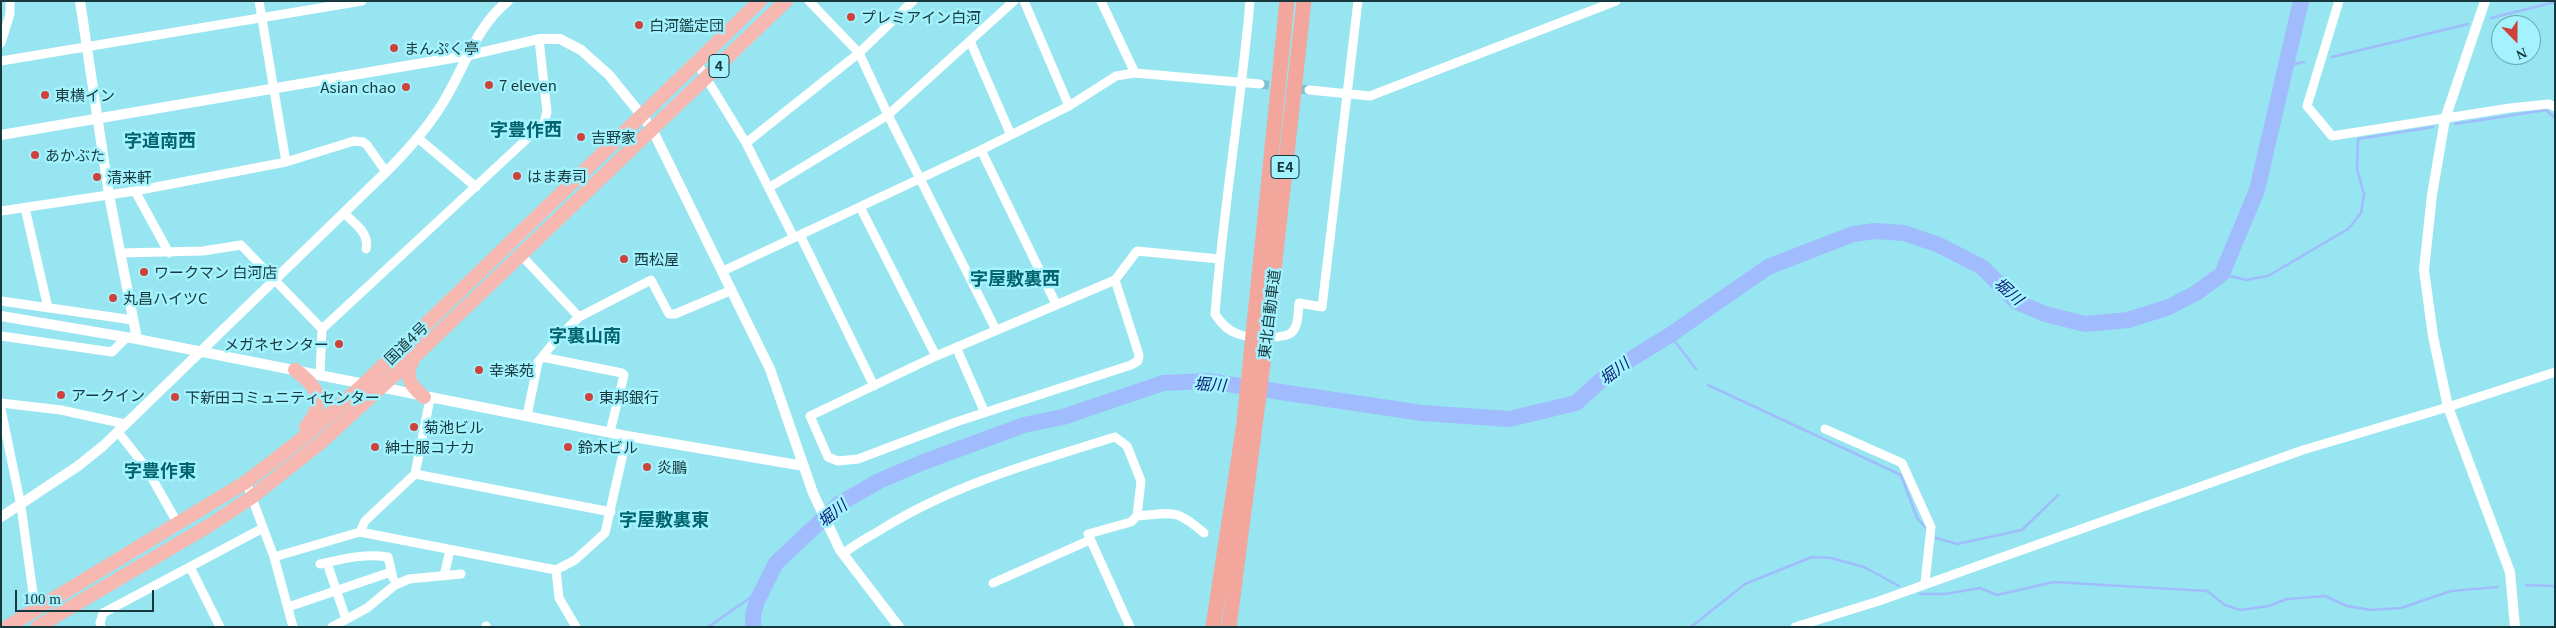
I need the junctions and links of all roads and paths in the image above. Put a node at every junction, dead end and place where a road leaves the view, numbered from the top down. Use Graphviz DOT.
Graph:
graph roads {
  1 [pos="10,1"];
  2 [pos="80,1"];
  3 [pos="258,1"];
  4 [pos="362,1"];
  5 [pos="760,1"];
  6 [pos="786,1"];
  7 [pos="809,1"];
  8 [pos="912,1"];
  9 [pos="1014,1"];
  10 [pos="1024,1"];
  11 [pos="1102,1"];
  12 [pos="1250,1"];
  13 [pos="1287,1"];
  14 [pos="1304,1"];
  15 [pos="1358,1"];
  16 [pos="1616,1"];
  17 [pos="2339,1"];
  18 [pos="2485,1"];
  19 [pos="505,2"];
  20 [pos="262,18"];
  21 [pos="539,40"];
  22 [pos="970,41"];
  23 [pos="1,43"];
  24 [pos="88,46"];
  25 [pos="859,53"];
  26 [pos="470,55"];
  27 [pos="1,61"];
  28 [pos="696,63"];
  29 [pos="1135,73"];
  30 [pos="707,77"];
  31 [pos="1243,84"];
  32 [pos="1260,84"];
  33 [pos="274,87"];
  34 [pos="1309,90"];
  35 [pos="1348,94"];
  36 [pos="1069,106"];
  37 [pos="2555,107"];
  38 [pos="888,115"];
  39 [pos="643,117"];
  40 [pos="99,118"];
  41 [pos="2445,119"];
  42 [pos="652,129"];
  43 [pos="1011,134"];
  44 [pos="1,135"];
  45 [pos="419,139"];
  46 [pos="746,143"];
  47 [pos="981,150"];
  48 [pos="286,162"];
  49 [pos="386,172"];
  50 [pos="920,178"];
  51 [pos="476,187"];
  52 [pos="770,187"];
  53 [pos="135,191"];
  54 [pos="109,195"];
  55 [pos="860,207"];
  56 [pos="25,208"];
  57 [pos="1,211"];
  58 [pos="344,212"];
  59 [pos="797,237"];
  60 [pos="366,249"];
  61 [pos="121,253"];
  62 [pos="169,253"];
  63 [pos="521,255"];
  64 [pos="1219,259"];
  65 [pos="723,271"];
  66 [pos="274,278"];
  67 [pos="1115,280"];
  68 [pos="732,290"];
  69 [pos="1,301"];
  70 [pos="1056,304"];
  71 [pos="48,308"];
  72 [pos="1,316"];
  73 [pos="578,317"];
  74 [pos="132,320"];
  75 [pos="322,329"];
  76 [pos="996,330"];
  77 [pos="1260,332"];
  78 [pos="1,336"];
  79 [pos="126,338"];
  80 [pos="137,339"];
  81 [pos="956,347"];
  82 [pos="197,353"];
  83 [pos="416,355"];
  84 [pos="936,356"];
  85 [pos="542,357"];
  86 [pos="295,370"];
  87 [pos="2555,372"];
  88 [pos="320,375"];
  89 [pos="364,384"];
  90 [pos="874,386"];
  91 [pos="382,388"];
  92 [pos="427,398"];
  93 [pos="1,403"];
  94 [pos="2448,407"];
  95 [pos="985,413"];
  96 [pos="2,416"];
  97 [pos="527,416"];
  98 [pos="1250,424"];
  99 [pos="122,428"];
  100 [pos="1825,429"];
  101 [pos="610,432"];
  102 [pos="627,436"];
  103 [pos="804,466"];
  104 [pos="415,474"];
  105 [pos="251,478"];
  106 [pos="252,497"];
  107 [pos="21,506"];
  108 [pos="611,512"];
  109 [pos="1137,516"];
  110 [pos="1,517"];
  111 [pos="178,524"];
  112 [pos="264,528"];
  113 [pos="360,532"];
  114 [pos="1204,533"];
  115 [pos="1090,540"];
  116 [pos="450,550"];
  117 [pos="842,552"];
  118 [pos="274,557"];
  119 [pos="190,567"];
  120 [pos="556,570"];
  121 [pos="392,572"];
  122 [pos="461,574"];
  123 [pos="444,576"];
  124 [pos="993,583"];
  125 [pos="1925,583"];
  126 [pos="395,585"];
  127 [pos="336,590"];
  128 [pos="288,607"];
  129 [pos="35,608"];
  130 [pos="346,619"];
  131 [pos="7,627"];
  132 [pos="37,627"];
  133 [pos="101,627"];
  134 [pos="220,627"];
  135 [pos="293,627"];
  136 [pos="332,627"];
  137 [pos="576,627"];
  138 [pos="899,627"];
  139 [pos="1130,627"];
  140 [pos="1213,627"];
  141 [pos="1229,627"];
  142 [pos="1795,627"];
  143 [pos="2514,627"];
  1 -- 23 [label="street"];
  2 -- 24 [label="street"];
  3 -- 20 [label="street"];
  4 -- 20 [label="street"];
  5 -- 28 [label="highway, 国道4号 / 4"];
  6 -- 30 [label="highway, 国道4号 / 4"];
  7 -- 25 [label="street"];
  8 -- 25 [label="street"];
  9 -- 22 [label="street"];
  10 -- 36 [label="street"];
  11 -- 29 [label="street"];
  12 -- 31 [label="street"];
  13 -- 77 [label="highway, 東北自動車道 / E4"];
  14 -- 77 [label="highway, 東北自動車道 / E4"];
  15 -- 35 [label="street"];
  16 -- 35 [label="street"];
  17 -- 41 [label="street"];
  18 -- 41 [label="street"];
  19 -- 26 [label="street"];
  20 -- 24 [label="street"];
  20 -- 33 [label="street"];
  21 -- 26 [label="street"];
  21 -- 39 [label="street"];
  21 -- 51 [label="street"];
  22 -- 38 [label="street"];
  22 -- 43 [label="street"];
  24 -- 27 [label="street"];
  24 -- 40 [label="street"];
  25 -- 38 [label="street"];
  25 -- 46 [label="street"];
  26 -- 33 [label="street"];
  26 -- 45 [label="street"];
  28 -- 30 [label="street"];
  28 -- 39 [label="highway, 国道4号 / 4"];
  29 -- 31 [label="street"];
  29 -- 36 [label="street"];
  30 -- 42 [label="highway, 国道4号 / 4"];
  30 -- 46 [label="street"];
  31 -- 32 [label="street"];
  31 -- 64 [label="street"];
  33 -- 40 [label="street"];
  33 -- 48 [label="street"];
  34 -- 35 [label="street"];
  35 -- 64 [label="street"];
  36 -- 43 [label="street"];
  37 -- 41 [label="street"];
  38 -- 50 [label="street"];
  38 -- 52 [label="street"];
  39 -- 42 [label="street"];
  39 -- 89 [label="highway, 国道4号 / 4"];
  40 -- 44 [label="street"];
  40 -- 54 [label="street"];
  41 -- 94 [label="street"];
  42 -- 63 [label="highway, 国道4号 / 4"];
  42 -- 65 [label="street"];
  43 -- 47 [label="street"];
  45 -- 49 [label="street"];
  45 -- 51 [label="street"];
  46 -- 52 [label="street"];
  47 -- 50 [label="street"];
  47 -- 70 [label="street"];
  48 -- 49 [label="street"];
  48 -- 53 [label="street"];
  49 -- 58 [label="street"];
  50 -- 55 [label="street"];
  50 -- 76 [label="street"];
  51 -- 75 [label="street"];
  52 -- 59 [label="street"];
  53 -- 54 [label="street"];
  53 -- 62 [label="street"];
  54 -- 56 [label="street"];
  54 -- 61 [label="street"];
  55 -- 59 [label="street"];
  55 -- 84 [label="street"];
  56 -- 57 [label="street"];
  56 -- 71 [label="street"];
  58 -- 60 [label="street"];
  58 -- 66 [label="street"];
  59 -- 65 [label="street"];
  59 -- 90 [label="street"];
  61 -- 62 [label="street"];
  61 -- 74 [label="street"];
  62 -- 66 [label="street"];
  63 -- 73 [label="street"];
  63 -- 83 [label="highway, 国道4号 / 4"];
  64 -- 67 [label="street"];
  65 -- 68 [label="street"];
  66 -- 75 [label="street"];
  66 -- 82 [label="street"];
  67 -- 70 [label="street"];
  67 -- 95 [label="street"];
  68 -- 73 [label="street"];
  68 -- 103 [label="street"];
  69 -- 71 [label="street"];
  70 -- 76 [label="street"];
  71 -- 74 [label="street"];
  72 -- 79 [label="street"];
  73 -- 85 [label="street"];
  74 -- 80 [label="street"];
  75 -- 88 [label="street"];
  76 -- 81 [label="street"];
  77 -- 98 [label="highway, 東北自動車道 / E4"];
  78 -- 79 [label="street"];
  79 -- 80 [label="street"];
  80 -- 82 [label="street"];
  81 -- 84 [label="street"];
  81 -- 95 [label="street"];
  82 -- 86 [label="street"];
  82 -- 99 [label="street"];
  83 -- 91 [label="highway, 国道4号 / 4"];
  83 -- 92 [label="highway"];
  84 -- 90 [label="street"];
  85 -- 97 [label="street"];
  85 -- 101 [label="street"];
  86 -- 88 [label="street"];
  86 -- 105 [label="highway"];
  87 -- 94 [label="street"];
  88 -- 89 [label="street"];
  89 -- 91 [label="street"];
  89 -- 105 [label="highway, 国道4号 / 4"];
  90 -- 95 [label="street"];
  91 -- 92 [label="street"];
  91 -- 106 [label="highway, 国道4号 / 4"];
  92 -- 97 [label="street"];
  92 -- 104 [label="street"];
  93 -- 99 [label="street"];
  94 -- 125 [label="street"];
  94 -- 143 [label="street"];
  96 -- 107 [label="street"];
  97 -- 101 [label="street"];
  98 -- 140 [label="highway, 東北自動車道 / E4"];
  98 -- 141 [label="highway, 東北自動車道 / E4"];
  99 -- 107 [label="street"];
  99 -- 111 [label="street"];
  100 -- 125 [label="street"];
  101 -- 102 [label="street"];
  102 -- 103 [label="street"];
  102 -- 108 [label="street"];
  103 -- 117 [label="street"];
  104 -- 108 [label="street"];
  104 -- 113 [label="street"];
  105 -- 106 [label="street"];
  105 -- 111 [label="highway, 国道4号 / 4"];
  106 -- 112 [label="street"];
  106 -- 132 [label="highway, 国道4号 / 4"];
  107 -- 110 [label="street"];
  107 -- 129 [label="street"];
  108 -- 120 [label="street"];
  109 -- 114 [label="street"];
  109 -- 115 [label="street"];
  109 -- 117 [label="street"];
  111 -- 129 [label="highway, 国道4号 / 4"];
  112 -- 118 [label="street"];
  112 -- 119 [label="street"];
  113 -- 116 [label="street"];
  113 -- 118 [label="street"];
  115 -- 124 [label="street"];
  115 -- 139 [label="street"];
  116 -- 120 [label="street"];
  116 -- 123 [label="street"];
  117 -- 138 [label="street"];
  118 -- 128 [label="street"];
  119 -- 133 [label="street"];
  119 -- 134 [label="street"];
  120 -- 137 [label="street"];
  121 -- 126 [label="street"];
  121 -- 127 [label="street"];
  121 -- 127 [label="street"];
  122 -- 123 [label="street"];
  123 -- 126 [label="street"];
  125 -- 142 [label="street"];
  126 -- 130 [label="street"];
  127 -- 128 [label="street"];
  127 -- 130 [label="street"];
  128 -- 135 [label="street"];
  129 -- 131 [label="highway, 国道4号 / 4"];
  130 -- 136 [label="street"];
}
